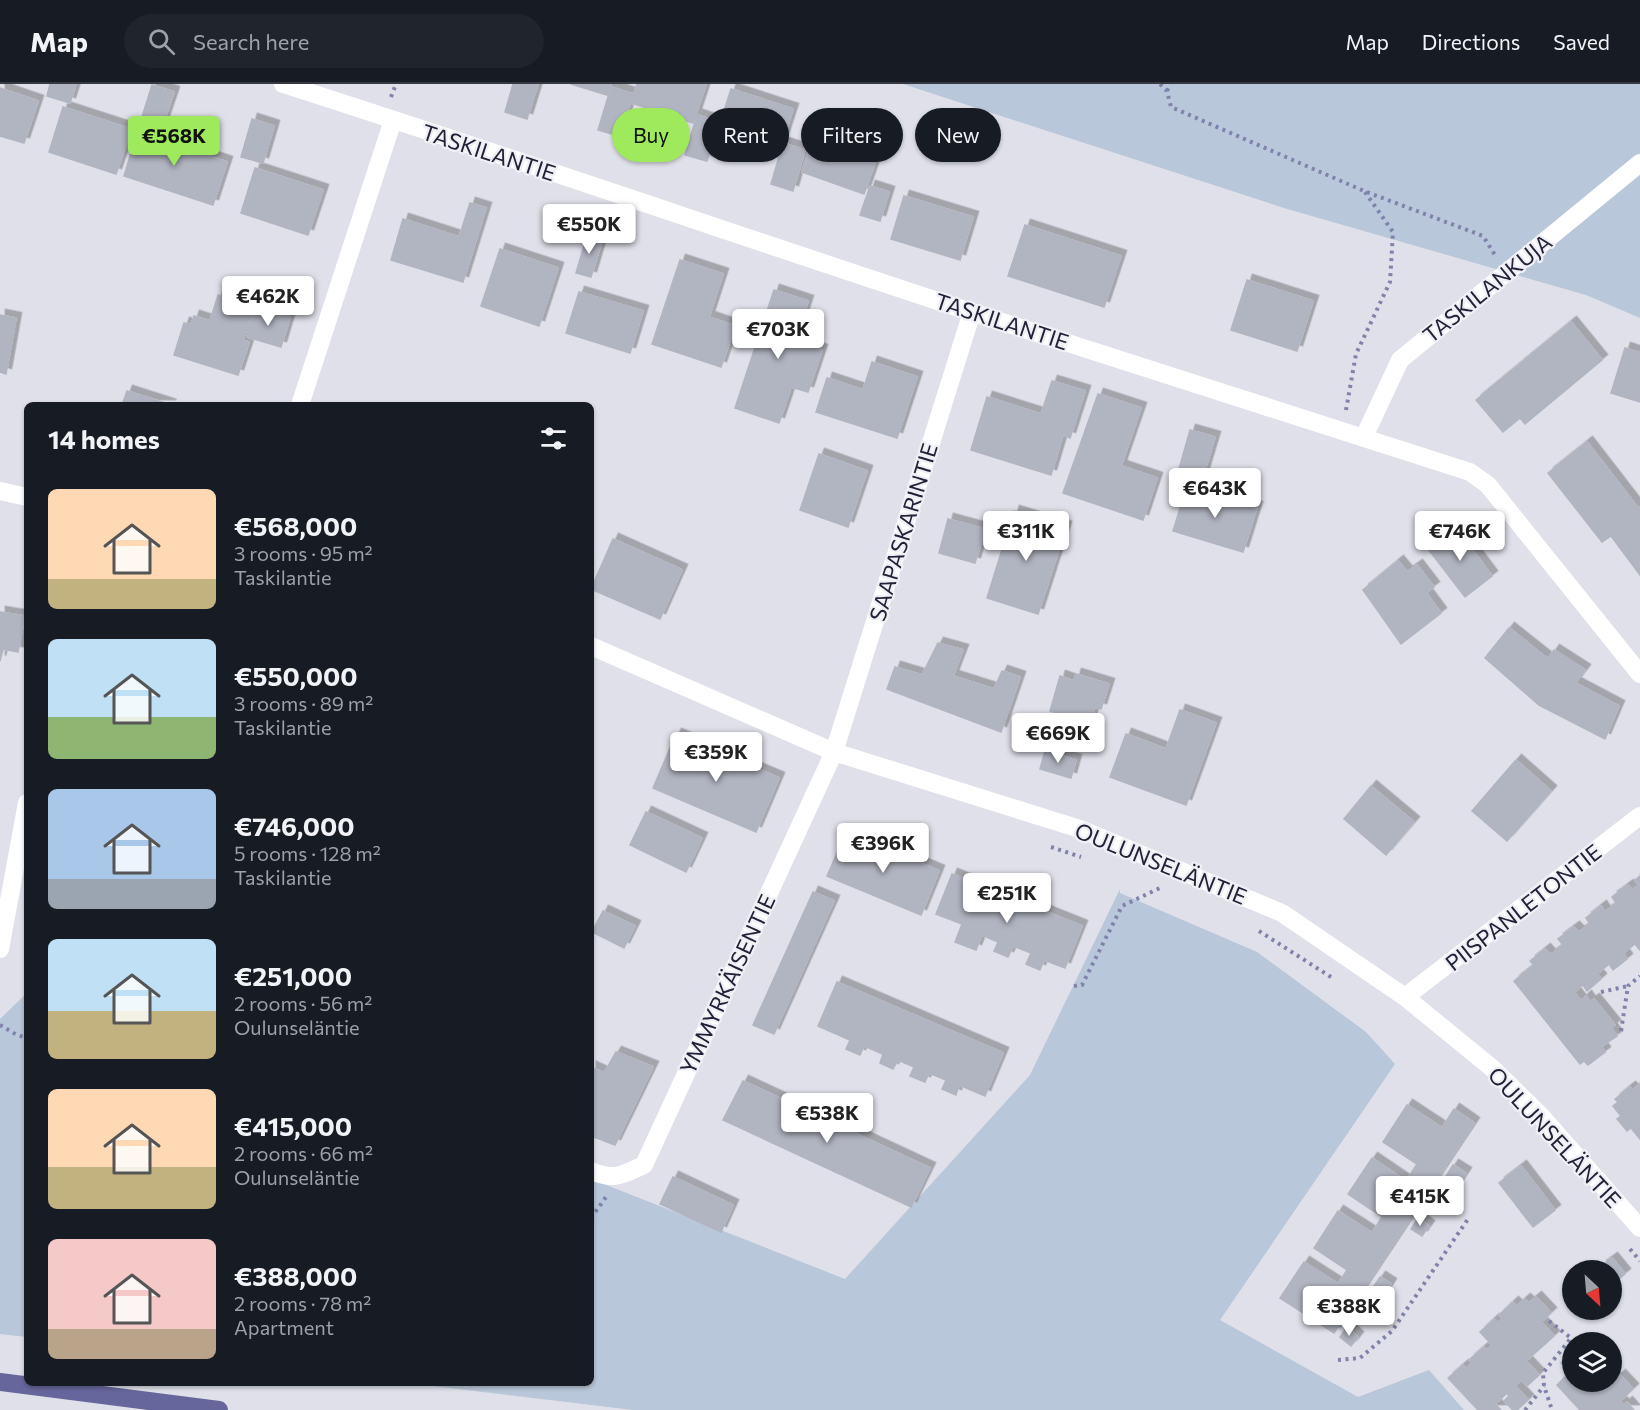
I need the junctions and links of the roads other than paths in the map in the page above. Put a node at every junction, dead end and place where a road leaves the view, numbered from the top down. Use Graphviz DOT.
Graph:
graph roads {
  1 [pos="283,84"];
  2 [pos="393,120"];
  3 [pos="1640,163"];
  4 [pos="972,312"];
  5 [pos="301,402"];
  6 [pos="1364,437"];
  7 [pos="0,491"];
  8 [pos="24,496"];
  9 [pos="594,647"];
  10 [pos="1640,674"];
  11 [pos="834,752"];
  12 [pos="1640,816"];
  13 [pos="24,819"];
  14 [pos="0,949"];
  15 [pos="1405,997"];
  16 [pos="594,1172"];
  17 [pos="1640,1228"];
  18 [pos="0,1382"];
  19 [pos="24,1385"];
  20 [pos="31,1386"];
  21 [pos="219,1410"];
  1 -- 2 [label="street, TASKILANTIE"];
  2 -- 4 [label="street, TASKILANTIE"];
  2 -- 5 [label="street"];
  3 -- 6 [label="street, TASKILANKUJA"];
  4 -- 6 [label="street, TASKILANTIE"];
  4 -- 11 [label="street, SAAPASKARINTIE"];
  6 -- 10 [label="street, TASKILANTIE"];
  7 -- 8 [label="street"];
  9 -- 11 [label="street, OULUNSELÄNTIE"];
  11 -- 15 [label="street, OULUNSELÄNTIE"];
  11 -- 16 [label="street, YMMYRKÄISENTIE"];
  12 -- 15 [label="street, PIISPANLETONTIE"];
  13 -- 14 [label="street"];
  15 -- 17 [label="street, OULUNSELÄNTIE"];
  18 -- 19 [label="main road"];
  20 -- 21 [label="main road"];
}
